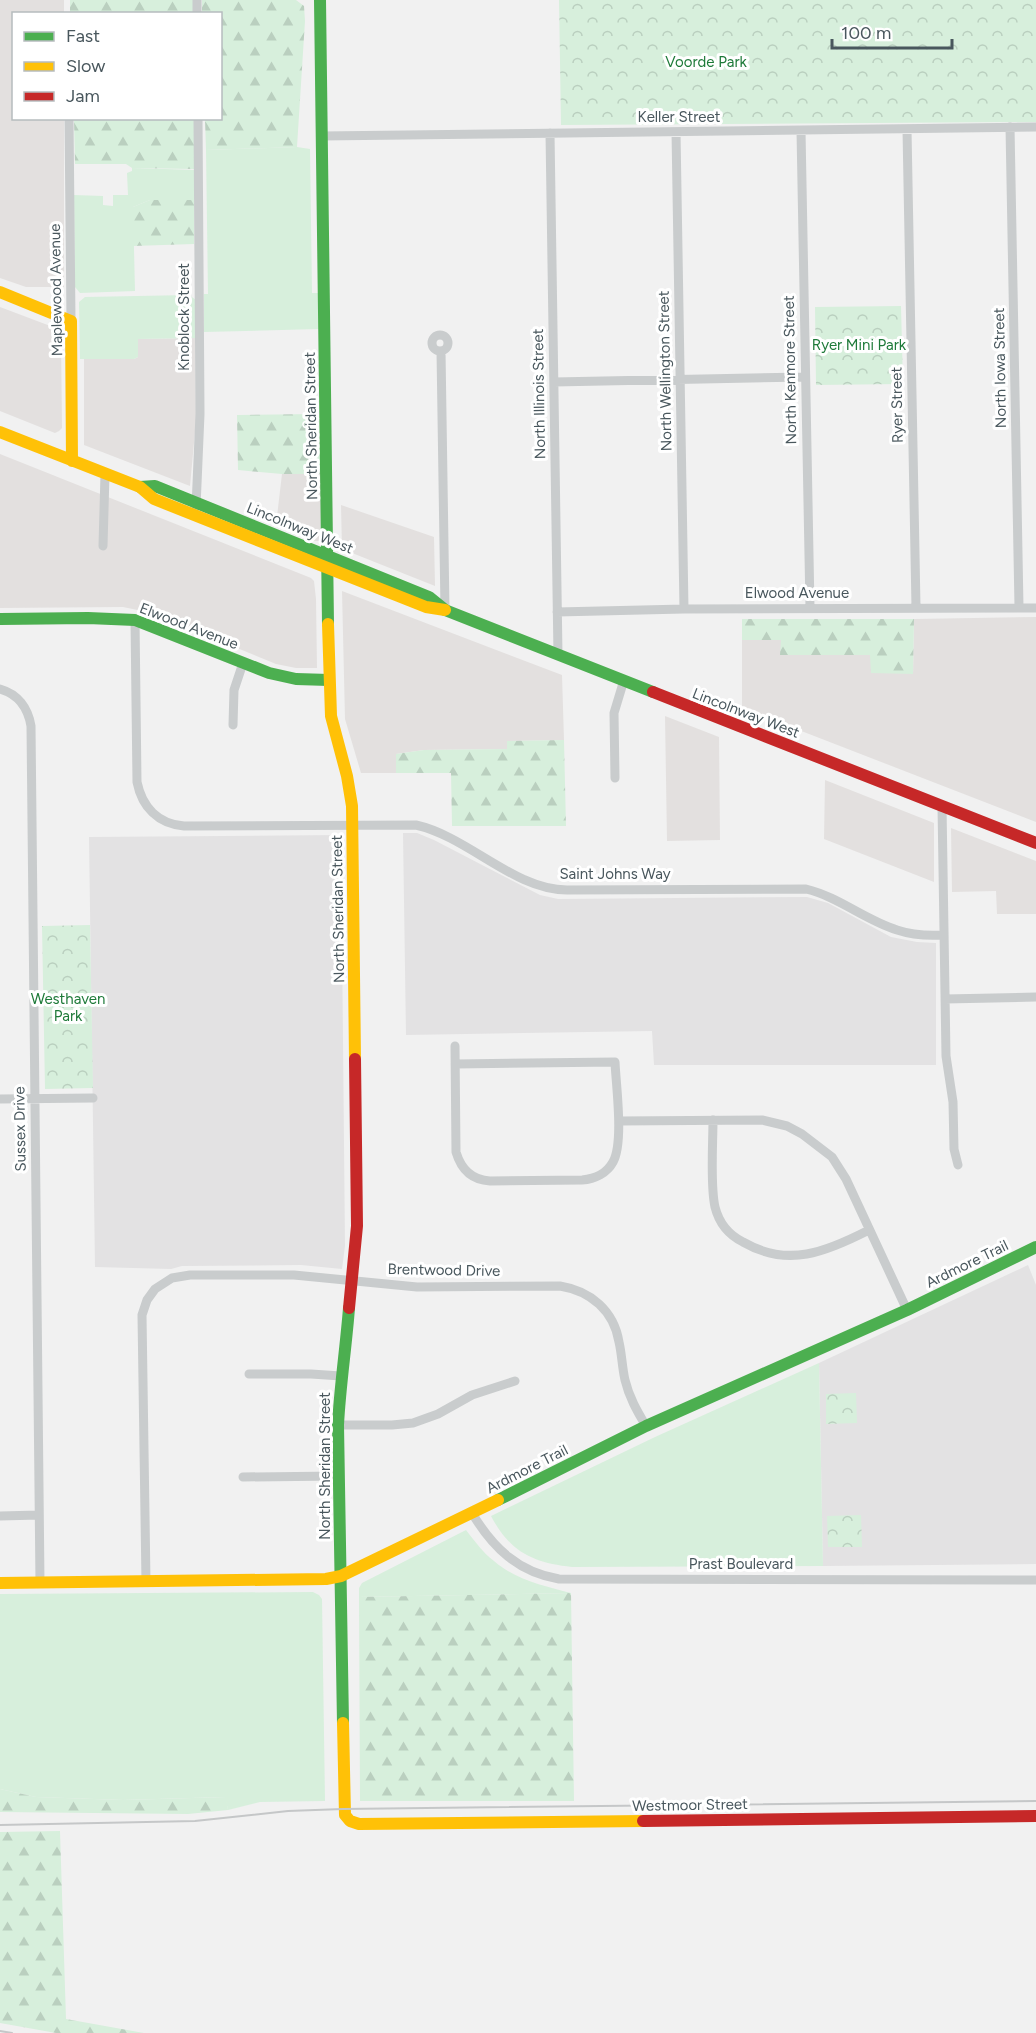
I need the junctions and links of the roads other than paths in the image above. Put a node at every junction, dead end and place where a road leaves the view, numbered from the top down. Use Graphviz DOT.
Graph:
graph roads {
  1 [pos="320,0"];
  2 [pos="69,120"];
  3 [pos="198,120"];
  4 [pos="1036,127"];
  5 [pos="1010,128"];
  6 [pos="907,130"];
  7 [pos="801,131"];
  8 [pos="676,132"];
  9 [pos="550,133"];
  10 [pos="322,136"];
  11 [pos="0,292"];
  12 [pos="71,321"];
  13 [pos="441,351"];
  14 [pos="805,377"];
  15 [pos="680,379"];
  16 [pos="554,382"];
  17 [pos="0,432"];
  18 [pos="72,461"];
  19 [pos="105,474"];
  20 [pos="196,509"];
  21 [pos="103,546"];
  22 [pos="328,555"];
  23 [pos="328,568"];
  24 [pos="1019,607"];
  25 [pos="810,608"];
  26 [pos="916,608"];
  27 [pos="1036,608"];
  28 [pos="684,609"];
  29 [pos="445,610"];
  30 [pos="557,612"];
  31 [pos="0,619"];
  32 [pos="135,620"];
  33 [pos="558,655"];
  34 [pos="243,663"];
  35 [pos="329,680"];
  36 [pos="624,680"];
  37 [pos="0,689"];
  38 [pos="233,725"];
  39 [pos="615,778"];
  40 [pos="942,806"];
  41 [pos="352,824"];
  42 [pos="1036,843"];
  43 [pos="944,935"];
  44 [pos="1036,998"];
  45 [pos="945,999"];
  46 [pos="455,1046"];
  47 [pos="456,1064"];
  48 [pos="93,1098"];
  49 [pos="0,1099"];
  50 [pos="35,1099"];
  51 [pos="712,1120"];
  52 [pos="619,1121"];
  53 [pos="958,1165"];
  54 [pos="869,1230"];
  55 [pos="1036,1247"];
  56 [pos="353,1281"];
  57 [pos="907,1310"];
  58 [pos="249,1374"];
  59 [pos="341,1376"];
  60 [pos="515,1381"];
  61 [pos="338,1425"];
  62 [pos="646,1426"];
  63 [pos="338,1476"];
  64 [pos="243,1477"];
  65 [pos="472,1513"];
  66 [pos="39,1515"];
  67 [pos="0,1516"];
  68 [pos="341,1576"];
  69 [pos="1036,1580"];
  70 [pos="146,1582"];
  71 [pos="0,1583"];
  72 [pos="40,1583"];
  73 [pos="1036,1816"];
  74 [pos="347,1819"];
  1 -- 10 [label="street, North Sheridan Street"];
  2 -- 12 [label="street, Maplewood Avenue"];
  3 -- 20 [label="street, Knoblock Street"];
  4 -- 5 [label="street, Keller Street"];
  5 -- 6 [label="street, Keller Street"];
  5 -- 24 [label="street, North Iowa Street"];
  6 -- 7 [label="street, Keller Street"];
  6 -- 26 [label="street, Ryer Street"];
  7 -- 8 [label="street, Keller Street"];
  7 -- 14 [label="street, North Kenmore Street"];
  8 -- 9 [label="street, Keller Street"];
  8 -- 15 [label="street, North Wellington Street"];
  9 -- 10 [label="street, Keller Street"];
  9 -- 16 [label="street, North Illinois Street"];
  10 -- 22 [label="street, North Sheridan Street"];
  11 -- 12 [label="street"];
  12 -- 18 [label="street, Maplewood Avenue"];
  13 -- 29 [label="street"];
  14 -- 15 [label="street"];
  14 -- 25 [label="street, North Kenmore Street"];
  15 -- 16 [label="street"];
  15 -- 28 [label="street, North Wellington Street"];
  16 -- 30 [label="street, North Illinois Street"];
  17 -- 18 [label="street, Lincolnway West"];
  18 -- 19 [label="street, Lincolnway West"];
  19 -- 20 [label="street, Lincolnway West"];
  19 -- 21 [label="street"];
  20 -- 22 [label="street, Lincolnway West"];
  20 -- 23 [label="street, Lincolnway West"];
  22 -- 23 [label="street, North Sheridan Street"];
  22 -- 29 [label="street, Lincolnway West"];
  23 -- 29 [label="street, Lincolnway West"];
  23 -- 35 [label="street, North Sheridan Street"];
  24 -- 26 [label="street, Elwood Avenue"];
  24 -- 27 [label="street, Elwood Avenue"];
  25 -- 26 [label="street, Elwood Avenue"];
  25 -- 28 [label="street, Elwood Avenue"];
  28 -- 30 [label="street, Elwood Avenue"];
  29 -- 33 [label="street, Lincolnway West"];
  30 -- 33 [label="street, North Illinois Street"];
  31 -- 32 [label="street, Elwood Avenue"];
  32 -- 34 [label="street, Elwood Avenue"];
  32 -- 41 [label="street, Saint Johns Way"];
  33 -- 36 [label="street, Lincolnway West"];
  34 -- 35 [label="street, Elwood Avenue"];
  34 -- 38 [label="street"];
  35 -- 41 [label="street, North Sheridan Street"];
  36 -- 39 [label="street"];
  36 -- 40 [label="street, Lincolnway West"];
  37 -- 50 [label="street, Sussex Drive"];
  40 -- 42 [label="street, Lincolnway West"];
  40 -- 43 [label="street"];
  41 -- 43 [label="street, Saint Johns Way"];
  41 -- 56 [label="street, North Sheridan Street"];
  43 -- 45 [label="street"];
  44 -- 45 [label="street"];
  45 -- 53 [label="street"];
  46 -- 47 [label="street"];
  47 -- 52 [label="street"];
  47 -- 52 [label="street"];
  48 -- 50 [label="street"];
  49 -- 50 [label="street"];
  50 -- 66 [label="street, Sussex Drive"];
  51 -- 52 [label="street"];
  51 -- 54 [label="street"];
  51 -- 54 [label="street"];
  54 -- 57 [label="street"];
  55 -- 57 [label="street, Ardmore Trail"];
  56 -- 59 [label="street, North Sheridan Street"];
  56 -- 62 [label="street, Brentwood Drive"];
  56 -- 70 [label="street, Brentwood Drive"];
  57 -- 62 [label="street, Ardmore Trail"];
  58 -- 59 [label="street"];
  59 -- 61 [label="street, North Sheridan Street"];
  60 -- 61 [label="street"];
  61 -- 63 [label="street, North Sheridan Street"];
  62 -- 65 [label="street, Ardmore Trail"];
  63 -- 64 [label="street"];
  63 -- 68 [label="street, North Sheridan Street"];
  65 -- 68 [label="street, Ardmore Trail"];
  65 -- 69 [label="street, Prast Boulevard"];
  66 -- 67 [label="street"];
  66 -- 72 [label="street, Sussex Drive"];
  68 -- 70 [label="street, Ardmore Trail"];
  68 -- 74 [label="street, North Sheridan Street"];
  70 -- 72 [label="street, Ardmore Trail"];
  71 -- 72 [label="street, Ardmore Trail"];
  73 -- 74 [label="street, Westmoor Street"];
}
